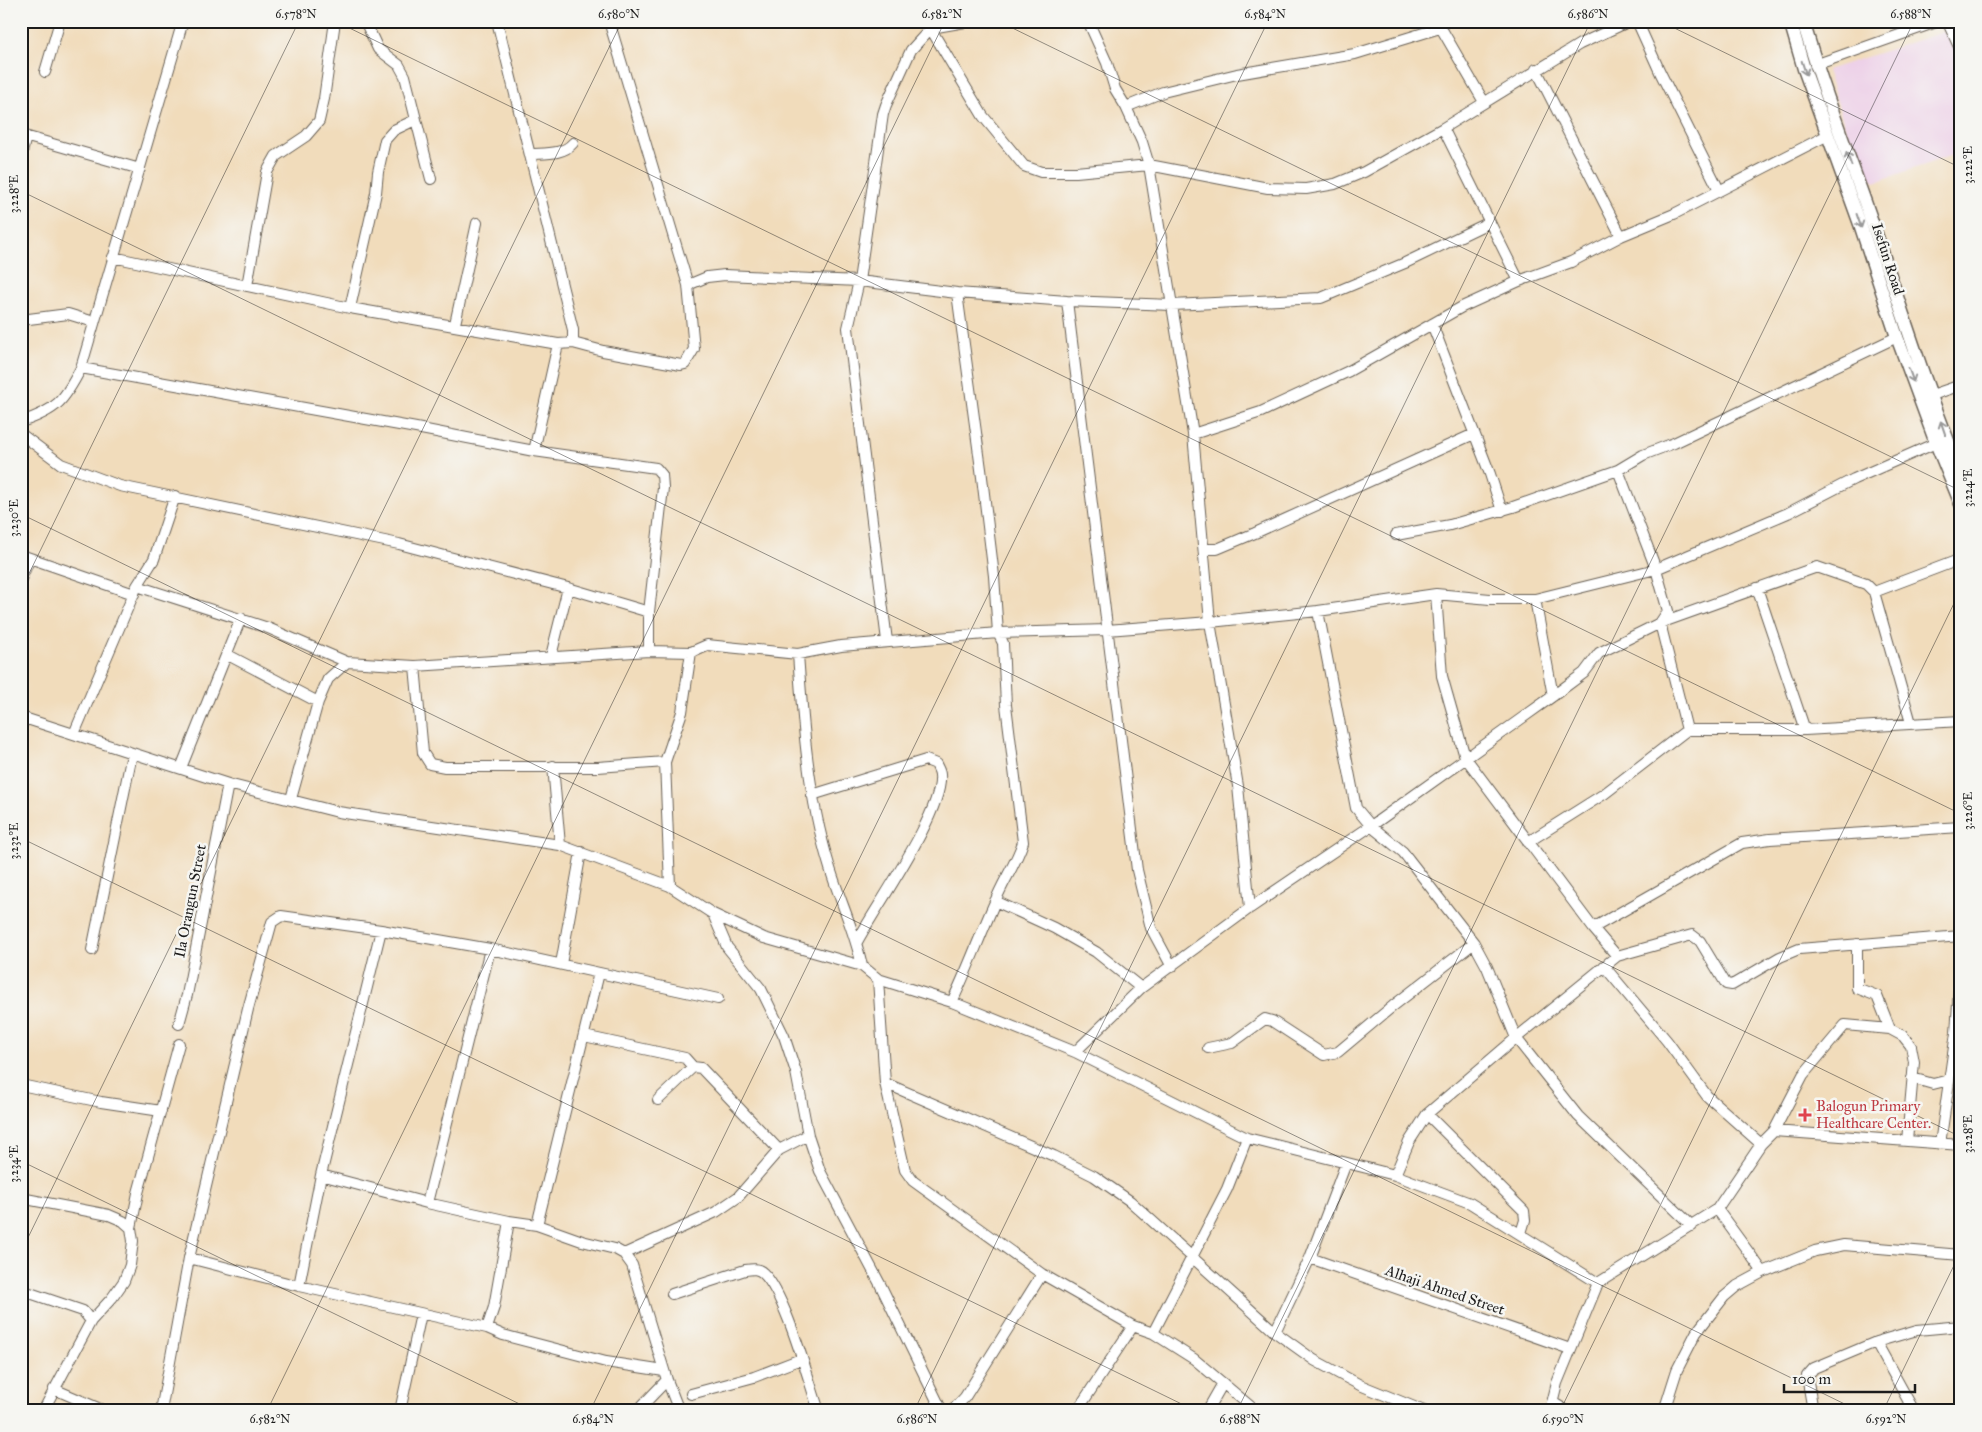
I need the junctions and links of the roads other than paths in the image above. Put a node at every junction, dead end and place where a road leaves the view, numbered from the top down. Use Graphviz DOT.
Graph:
graph roads {
  1 [pos="60,21"];
  2 [pos="183,21"];
  3 [pos="335,21"];
  4 [pos="366,21"];
  5 [pos="497,21"];
  6 [pos="609,21"];
  7 [pos="971,21"];
  8 [pos="1088,21"];
  9 [pos="1630,21"];
  10 [pos="1637,21"];
  11 [pos="1790,21"];
  12 [pos="1803,21"];
  13 [pos="1945,22"];
  14 [pos="928,25"];
  15 [pos="1438,25"];
  16 [pos="1961,51"];
  17 [pos="1815,65"];
  18 [pos="1536,69"];
  19 [pos="45,72"];
  20 [pos="1484,102"];
  21 [pos="1126,106"];
  22 [pos="415,120"];
  23 [pos="1443,128"];
  24 [pos="1828,135"];
  25 [pos="24,136"];
  26 [pos="573,144"];
  27 [pos="530,154"];
  28 [pos="21,157"];
  29 [pos="1149,165"];
  30 [pos="140,169"];
  31 [pos="431,179"];
  32 [pos="1719,190"];
  33 [pos="1490,222"];
  34 [pos="477,223"];
  35 [pos="1621,236"];
  36 [pos="113,256"];
  37 [pos="859,281"];
  38 [pos="1519,281"];
  39 [pos="688,285"];
  40 [pos="247,286"];
  41 [pos="957,292"];
  42 [pos="1067,301"];
  43 [pos="1172,305"];
  44 [pos="350,308"];
  45 [pos="21,320"];
  46 [pos="94,322"];
  47 [pos="456,324"];
  48 [pos="1432,324"];
  49 [pos="1897,337"];
  50 [pos="572,343"];
  51 [pos="558,344"];
  52 [pos="81,368"];
  53 [pos="1961,385"];
  54 [pos="1932,395"];
  55 [pos="21,422"];
  56 [pos="21,434"];
  57 [pos="1193,434"];
  58 [pos="1474,434"];
  59 [pos="1936,443"];
  60 [pos="534,451"];
  61 [pos="1618,470"];
  62 [pos="1961,473"];
  63 [pos="175,496"];
  64 [pos="1961,504"];
  65 [pos="1502,511"];
  66 [pos="1396,535"];
  67 [pos="1204,549"];
  68 [pos="26,557"];
  69 [pos="1961,559"];
  70 [pos="1656,569"];
  71 [pos="21,579"];
  72 [pos="568,588"];
  73 [pos="1757,588"];
  74 [pos="136,590"];
  75 [pos="1874,592"];
  76 [pos="1436,594"];
  77 [pos="1534,599"];
  78 [pos="1318,611"];
  79 [pos="649,612"];
  80 [pos="241,618"];
  81 [pos="1210,622"];
  82 [pos="1660,623"];
  83 [pos="1107,630"];
  84 [pos="998,633"];
  85 [pos="887,641"];
  86 [pos="648,651"];
  87 [pos="691,652"];
  88 [pos="798,654"];
  89 [pos="228,655"];
  90 [pos="551,656"];
  91 [pos="347,662"];
  92 [pos="414,666"];
  93 [pos="1553,696"];
  94 [pos="318,702"];
  95 [pos="22,721"];
  96 [pos="1961,721"];
  97 [pos="1911,722"];
  98 [pos="1687,730"];
  99 [pos="1805,730"];
  100 [pos="74,734"];
  101 [pos="132,754"];
  102 [pos="1465,757"];
  103 [pos="665,762"];
  104 [pos="553,766"];
  105 [pos="182,768"];
  106 [pos="228,784"];
  107 [pos="812,795"];
  108 [pos="291,799"];
  109 [pos="1371,826"];
  110 [pos="1961,827"];
  111 [pos="1528,842"];
  112 [pos="560,845"];
  113 [pos="581,852"];
  114 [pos="670,886"];
  115 [pos="995,900"];
  116 [pos="1250,908"];
  117 [pos="713,914"];
  118 [pos="1593,928"];
  119 [pos="381,930"];
  120 [pos="1961,936"];
  121 [pos="857,942"];
  122 [pos="1474,943"];
  123 [pos="1857,944"];
  124 [pos="490,949"];
  125 [pos="92,950"];
  126 [pos="1616,956"];
  127 [pos="1961,960"];
  128 [pos="560,964"];
  129 [pos="862,966"];
  130 [pos="1604,966"];
  131 [pos="1172,967"];
  132 [pos="599,973"];
  133 [pos="878,979"];
  134 [pos="1142,988"];
  135 [pos="718,999"];
  136 [pos="952,1002"];
  137 [pos="179,1024"];
  138 [pos="1890,1030"];
  139 [pos="584,1036"];
  140 [pos="1516,1038"];
  141 [pos="179,1044"];
  142 [pos="1208,1048"];
  143 [pos="1075,1052"];
  144 [pos="693,1068"];
  145 [pos="1912,1078"];
  146 [pos="1949,1080"];
  147 [pos="885,1083"];
  148 [pos="21,1085"];
  149 [pos="658,1100"];
  150 [pos="161,1111"];
  151 [pos="1427,1114"];
  152 [pos="1774,1130"];
  153 [pos="808,1135"];
  154 [pos="1246,1138"];
  155 [pos="1907,1141"];
  156 [pos="1761,1144"];
  157 [pos="1940,1144"];
  158 [pos="1961,1145"];
  159 [pos="779,1150"];
  160 [pos="1346,1163"];
  161 [pos="321,1175"];
  162 [pos="1396,1175"];
  163 [pos="21,1198"];
  164 [pos="427,1203"];
  165 [pos="1717,1210"];
  166 [pos="509,1221"];
  167 [pos="537,1225"];
  168 [pos="1692,1226"];
  169 [pos="131,1228"];
  170 [pos="1521,1233"];
  171 [pos="624,1254"];
  172 [pos="1961,1255"];
  173 [pos="1192,1257"];
  174 [pos="190,1258"];
  175 [pos="1310,1258"];
  176 [pos="1763,1272"];
  177 [pos="1042,1274"];
  178 [pos="1598,1282"];
  179 [pos="299,1286"];
  180 [pos="21,1290"];
  181 [pos="672,1294"];
  182 [pos="422,1314"];
  183 [pos="91,1321"];
  184 [pos="1133,1326"];
  185 [pos="1961,1326"];
  186 [pos="487,1328"];
  187 [pos="1153,1332"];
  188 [pos="1275,1332"];
  189 [pos="1876,1342"];
  190 [pos="1570,1349"];
  191 [pos="801,1358"];
  192 [pos="666,1376"];
  193 [pos="1224,1383"];
  194 [pos="54,1390"];
  195 [pos="691,1394"];
  196 [pos="1551,1406"];
  197 [pos="43,1411"];
  198 [pos="105,1411"];
  199 [pos="161,1411"];
  200 [pos="400,1411"];
  201 [pos="636,1411"];
  202 [pos="679,1411"];
  203 [pos="819,1411"];
  204 [pos="942,1411"];
  205 [pos="952,1411"];
  206 [pos="1077,1411"];
  207 [pos="1207,1411"];
  208 [pos="1256,1411"];
  209 [pos="1424,1411"];
  210 [pos="1567,1411"];
  211 [pos="1664,1411"];
  212 [pos="1813,1411"];
  213 [pos="1914,1411"];
  1 -- 19 [label="street"];
  2 -- 30 [label="street"];
  3 -- 40 [label="street"];
  4 -- 22 [label="street"];
  5 -- 27 [label="street"];
  6 -- 39 [label="street"];
  7 -- 14 [label="street"];
  8 -- 21 [label="street"];
  9 -- 18 [label="street"];
  10 -- 32 [label="street"];
  11 -- 24 [label="street, Isefun Road, one-way"];
  12 -- 17 [label="street, Isefun Road"];
  13 -- 16 [label="street"];
  13 -- 17 [label="street"];
  14 -- 29 [label="street"];
  14 -- 37 [label="street"];
  15 -- 20 [label="street"];
  15 -- 21 [label="street"];
  54 -- 17 [label="street, Isefun Road, one-way"];
  18 -- 20 [label="street"];
  18 -- 35 [label="street"];
  20 -- 23 [label="street"];
  21 -- 29 [label="street"];
  22 -- 31 [label="street"];
  22 -- 44 [label="street"];
  23 -- 29 [label="street"];
  23 -- 33 [label="street"];
  24 -- 32 [label="street"];
  24 -- 49 [label="street, Isefun Road, one-way"];
  25 -- 28 [label="street"];
  25 -- 30 [label="street"];
  26 -- 27 [label="street"];
  27 -- 50 [label="street"];
  29 -- 43 [label="street"];
  30 -- 36 [label="street"];
  32 -- 35 [label="street"];
  33 -- 38 [label="street"];
  33 -- 43 [label="street"];
  34 -- 47 [label="street"];
  35 -- 38 [label="street"];
  36 -- 40 [label="street"];
  36 -- 46 [label="street"];
  37 -- 39 [label="street"];
  37 -- 41 [label="street"];
  37 -- 85 [label="street"];
  38 -- 48 [label="street"];
  39 -- 50 [label="street"];
  40 -- 44 [label="street"];
  41 -- 42 [label="street"];
  41 -- 84 [label="street"];
  42 -- 43 [label="street"];
  42 -- 83 [label="street"];
  43 -- 57 [label="street"];
  44 -- 47 [label="street"];
  45 -- 46 [label="street"];
  46 -- 52 [label="street"];
  47 -- 51 [label="street"];
  48 -- 57 [label="street"];
  48 -- 58 [label="street"];
  49 -- 59 [label="street, Isefun Road, one-way"];
  49 -- 61 [label="street"];
  50 -- 51 [label="street"];
  51 -- 60 [label="street"];
  52 -- 55 [label="street"];
  52 -- 60 [label="street"];
  53 -- 54 [label="street"];
  62 -- 54 [label="street, Isefun Road, one-way"];
  56 -- 63 [label="street"];
  57 -- 67 [label="street"];
  58 -- 65 [label="street"];
  58 -- 67 [label="street"];
  59 -- 64 [label="street, Isefun Road"];
  59 -- 70 [label="street"];
  60 -- 79 [label="street"];
  61 -- 65 [label="street"];
  61 -- 70 [label="street"];
  63 -- 72 [label="street"];
  63 -- 74 [label="street"];
  65 -- 66 [label="street"];
  67 -- 81 [label="street"];
  68 -- 71 [label="street"];
  68 -- 74 [label="street"];
  69 -- 75 [label="street"];
  70 -- 77 [label="street"];
  70 -- 82 [label="street"];
  72 -- 79 [label="street"];
  72 -- 90 [label="street"];
  73 -- 75 [label="street"];
  73 -- 82 [label="street"];
  73 -- 99 [label="street"];
  74 -- 80 [label="street"];
  74 -- 100 [label="street"];
  75 -- 97 [label="street"];
  76 -- 77 [label="street"];
  76 -- 78 [label="street"];
  76 -- 102 [label="street"];
  77 -- 93 [label="street"];
  78 -- 81 [label="street"];
  78 -- 109 [label="street"];
  79 -- 86 [label="street"];
  80 -- 89 [label="street"];
  80 -- 91 [label="street"];
  81 -- 83 [label="street"];
  81 -- 116 [label="street"];
  82 -- 93 [label="street"];
  82 -- 98 [label="street"];
  83 -- 84 [label="street"];
  83 -- 131 [label="street"];
  84 -- 85 [label="street"];
  84 -- 115 [label="street"];
  85 -- 88 [label="street"];
  86 -- 87 [label="street"];
  86 -- 90 [label="street"];
  87 -- 88 [label="street"];
  87 -- 103 [label="street"];
  88 -- 107 [label="street"];
  89 -- 94 [label="street"];
  89 -- 105 [label="street"];
  90 -- 92 [label="street"];
  91 -- 92 [label="street"];
  91 -- 94 [label="street"];
  92 -- 104 [label="street"];
  93 -- 102 [label="street"];
  94 -- 108 [label="street"];
  95 -- 100 [label="street"];
  96 -- 97 [label="street"];
  97 -- 99 [label="street"];
  98 -- 99 [label="street"];
  98 -- 111 [label="street"];
  100 -- 101 [label="street"];
  101 -- 105 [label="street"];
  101 -- 125 [label="street"];
  102 -- 109 [label="street"];
  102 -- 111 [label="street"];
  103 -- 104 [label="street"];
  103 -- 114 [label="street"];
  104 -- 112 [label="street"];
  105 -- 106 [label="street"];
  106 -- 108 [label="street"];
  106 -- 137 [label="street, Ila Orangun Street"];
  107 -- 121 [label="street"];
  107 -- 121 [label="street"];
  108 -- 112 [label="street"];
  109 -- 116 [label="street"];
  109 -- 122 [label="street"];
  110 -- 118 [label="street"];
  111 -- 118 [label="street"];
  112 -- 113 [label="street"];
  113 -- 114 [label="street"];
  113 -- 128 [label="street"];
  114 -- 117 [label="street"];
  115 -- 134 [label="street"];
  115 -- 136 [label="street"];
  116 -- 131 [label="street"];
  117 -- 129 [label="street"];
  117 -- 153 [label="street"];
  118 -- 126 [label="street"];
  119 -- 124 [label="street"];
  119 -- 161 [label="street"];
  119 -- 174 [label="street"];
  120 -- 123 [label="street"];
  121 -- 129 [label="street"];
  122 -- 140 [label="street"];
  122 -- 142 [label="street"];
  123 -- 126 [label="street"];
  123 -- 138 [label="street"];
  124 -- 128 [label="street"];
  124 -- 164 [label="street"];
  126 -- 130 [label="street"];
  127 -- 146 [label="street"];
  128 -- 132 [label="street"];
  129 -- 133 [label="street"];
  130 -- 140 [label="street"];
  130 -- 156 [label="street"];
  131 -- 134 [label="street"];
  132 -- 135 [label="street"];
  132 -- 139 [label="street"];
  133 -- 136 [label="street"];
  133 -- 147 [label="street"];
  134 -- 143 [label="street"];
  136 -- 143 [label="street"];
  138 -- 145 [label="street"];
  138 -- 152 [label="street"];
  139 -- 144 [label="street"];
  139 -- 167 [label="street"];
  140 -- 151 [label="street"];
  140 -- 168 [label="street"];
  141 -- 150 [label="street"];
  143 -- 154 [label="street"];
  144 -- 149 [label="street"];
  144 -- 159 [label="street"];
  145 -- 146 [label="street"];
  145 -- 155 [label="street"];
  146 -- 157 [label="street"];
  147 -- 173 [label="street"];
  147 -- 177 [label="street"];
  148 -- 150 [label="street"];
  150 -- 169 [label="street"];
  151 -- 162 [label="street"];
  151 -- 170 [label="street"];
  152 -- 155 [label="street"];
  152 -- 156 [label="street"];
  153 -- 159 [label="street"];
  153 -- 204 [label="street"];
  154 -- 160 [label="street"];
  154 -- 173 [label="street"];
  155 -- 157 [label="street"];
  156 -- 165 [label="street"];
  157 -- 158 [label="street"];
  159 -- 171 [label="street"];
  160 -- 162 [label="street"];
  160 -- 175 [label="street"];
  161 -- 164 [label="street"];
  161 -- 179 [label="street"];
  162 -- 170 [label="street"];
  163 -- 169 [label="street"];
  164 -- 166 [label="street"];
  165 -- 168 [label="street"];
  165 -- 176 [label="street"];
  166 -- 167 [label="street"];
  166 -- 186 [label="street"];
  167 -- 171 [label="street"];
  168 -- 178 [label="street"];
  169 -- 183 [label="street"];
  170 -- 178 [label="street"];
  171 -- 192 [label="street"];
  172 -- 176 [label="street"];
  173 -- 187 [label="street"];
  173 -- 188 [label="street"];
  174 -- 179 [label="street"];
  174 -- 199 [label="street"];
  175 -- 188 [label="street"];
  175 -- 190 [label="street, Alhaji Ahmed Street"];
  176 -- 211 [label="street"];
  177 -- 184 [label="street"];
  177 -- 205 [label="street"];
  178 -- 190 [label="street"];
  179 -- 182 [label="street"];
  180 -- 183 [label="street"];
  181 -- 191 [label="street"];
  182 -- 186 [label="street"];
  182 -- 200 [label="street"];
  183 -- 194 [label="street"];
  184 -- 187 [label="street"];
  184 -- 206 [label="street"];
  185 -- 189 [label="street"];
  186 -- 192 [label="street"];
  187 -- 193 [label="street"];
  188 -- 209 [label="street"];
  189 -- 212 [label="street"];
  189 -- 213 [label="street"];
  190 -- 196 [label="street"];
  191 -- 195 [label="street"];
  191 -- 203 [label="street"];
  192 -- 201 [label="street"];
  192 -- 202 [label="street"];
  193 -- 207 [label="street"];
  193 -- 208 [label="street"];
  194 -- 197 [label="street"];
  194 -- 198 [label="street"];
  196 -- 210 [label="street"];
}
